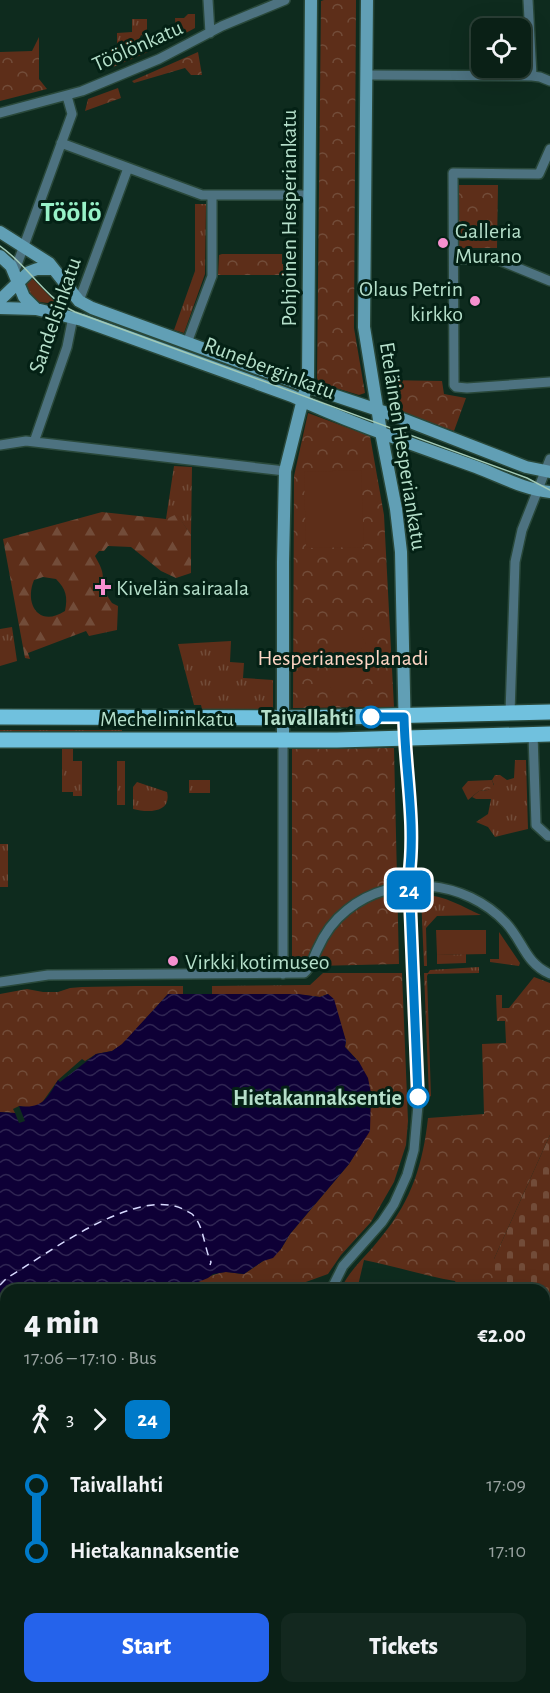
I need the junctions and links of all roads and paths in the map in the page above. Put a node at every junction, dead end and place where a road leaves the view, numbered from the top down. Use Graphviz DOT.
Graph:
graph roads {
  1 [pos="208,0"];
  2 [pos="285,0"];
  3 [pos="310,0"];
  4 [pos="367,0"];
  5 [pos="528,0"];
  6 [pos="210,33"];
  7 [pos="367,75"];
  8 [pos="532,76"];
  9 [pos="550,81"];
  10 [pos="67,96"];
  11 [pos="0,113"];
  12 [pos="61,143"];
  13 [pos="550,149"];
  14 [pos="128,168"];
  15 [pos="212,195"];
  16 [pos="309,195"];
  17 [pos="0,232"];
  18 [pos="24,246"];
  19 [pos="0,256"];
  20 [pos="454,259"];
  21 [pos="52,269"];
  22 [pos="16,277"];
  23 [pos="550,281"];
  24 [pos="0,300"];
  25 [pos="79,301"];
  26 [pos="0,308"];
  27 [pos="36,309"];
  28 [pos="73,317"];
  29 [pos="187,343"];
  30 [pos="550,381"];
  31 [pos="306,386"];
  32 [pos="302,401"];
  33 [pos="378,410"];
  34 [pos="381,432"];
  35 [pos="34,442"];
  36 [pos="406,442"];
  37 [pos="0,445"];
  38 [pos="387,458"];
  39 [pos="550,459"];
  40 [pos="285,471"];
  41 [pos="549,473"];
  42 [pos="544,491"];
  43 [pos="550,499"];
  44 [pos="550,712"];
  45 [pos="510,714"];
  46 [pos="0,717"];
  47 [pos="404,717"];
  48 [pos="283,718"];
  49 [pos="533,734"];
  50 [pos="550,734"];
  51 [pos="405,739"];
  52 [pos="0,740"];
  53 [pos="283,740"];
  54 [pos="550,836"];
  55 [pos="409,886"];
  56 [pos="284,974"];
  57 [pos="550,974"];
  58 [pos="0,982"];
  59 [pos="334,1284"];
  1 -- 6 [label="street"];
  2 -- 6 [label="street, Töölönkatu"];
  3 -- 16 [label="street, Pohjoinen Hesperiankatu"];
  4 -- 7 [label="street, Eteläinen Hesperiankatu"];
  5 -- 8 [label="street"];
  6 -- 10 [label="street, Töölönkatu"];
  7 -- 8 [label="street"];
  7 -- 33 [label="street, Eteläinen Hesperiankatu"];
  8 -- 9 [label="street"];
  10 -- 11 [label="street, Töölönkatu"];
  10 -- 12 [label="street"];
  12 -- 14 [label="street"];
  12 -- 18 [label="street"];
  13 -- 20 [label="street"];
  14 -- 15 [label="street"];
  14 -- 25 [label="street, Sandelsinkatu"];
  15 -- 16 [label="street"];
  15 -- 29 [label="street"];
  16 -- 31 [label="street, Pohjoinen Hesperiankatu"];
  17 -- 18 [label="street, Runeberginkatu"];
  18 -- 21 [label="street, Runeberginkatu"];
  18 -- 22 [label="street"];
  19 -- 22 [label="street"];
  20 -- 23 [label="street"];
  20 -- 30 [label="street"];
  21 -- 22 [label="street"];
  21 -- 25 [label="street, Runeberginkatu"];
  22 -- 24 [label="street"];
  22 -- 27 [label="street"];
  25 -- 28 [label="street, Sandelsinkatu"];
  25 -- 29 [label="street, Runeberginkatu"];
  26 -- 27 [label="street, Runeberginkatu"];
  27 -- 28 [label="street, Runeberginkatu"];
  28 -- 32 [label="street, Runeberginkatu"];
  28 -- 35 [label="street, Sandelsinkatu"];
  29 -- 31 [label="street, Runeberginkatu"];
  31 -- 32 [label="street, Pohjoinen Hesperiankatu"];
  31 -- 33 [label="street, Runeberginkatu"];
  32 -- 34 [label="street, Runeberginkatu"];
  32 -- 40 [label="street, Pohjoinen Hesperiankatu"];
  33 -- 34 [label="street, Eteläinen Hesperiankatu"];
  33 -- 41 [label="street, Runeberginkatu"];
  34 -- 36 [label="street, Runeberginkatu"];
  34 -- 38 [label="street, Eteläinen Hesperiankatu"];
  35 -- 37 [label="street"];
  35 -- 40 [label="street"];
  36 -- 38 [label="street"];
  36 -- 42 [label="street, Runeberginkatu"];
  38 -- 47 [label="street, Eteläinen Hesperiankatu"];
  39 -- 41 [label="street"];
  40 -- 48 [label="street, Pohjoinen Hesperiankatu"];
  41 -- 42 [label="street"];
  42 -- 43 [label="street, Runeberginkatu"];
  42 -- 45 [label="street"];
  44 -- 45 [label="main road, Mechelininkatu"];
  45 -- 47 [label="main road, Mechelininkatu"];
  46 -- 48 [label="main road, Mechelininkatu"];
  47 -- 48 [label="main road, Mechelininkatu"];
  47 -- 51 [label="street, Eteläinen Hesperiankatu"];
  48 -- 53 [label="street, Pohjoinen Hesperiankatu"];
  49 -- 50 [label="main road, Mechelininkatu"];
  49 -- 51 [label="main road, Mechelininkatu"];
  49 -- 54 [label="street"];
  51 -- 53 [label="main road, Mechelininkatu"];
  51 -- 55 [label="street, Eteläinen Hesperiankatu"];
  52 -- 53 [label="main road, Mechelininkatu"];
  53 -- 56 [label="street, Pohjoinen Hesperiankatu"];
  55 -- 56 [label="street"];
  55 -- 57 [label="street"];
  55 -- 59 [label="street, Eteläinen Hesperiankatu"];
  56 -- 58 [label="street"];
}
